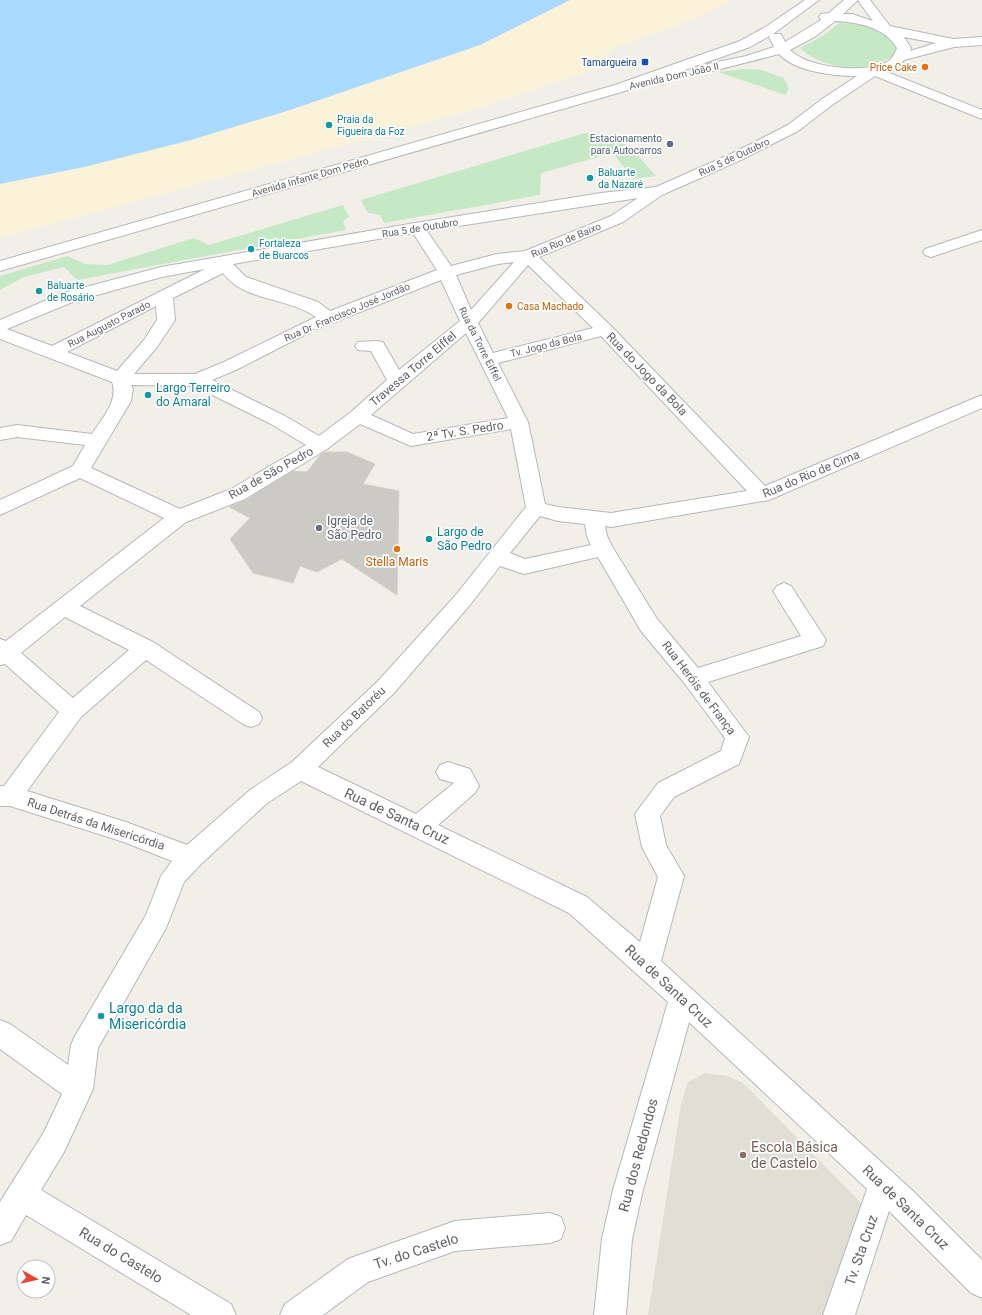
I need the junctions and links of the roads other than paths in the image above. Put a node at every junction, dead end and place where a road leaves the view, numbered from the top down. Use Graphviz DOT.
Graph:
graph roads {
  1 [pos="813,0"];
  2 [pos="852,0"];
  3 [pos="864,0"];
  4 [pos="832,17"];
  5 [pos="789,18"];
  6 [pos="772,29"];
  7 [pos="886,29"];
  8 [pos="982,40"];
  9 [pos="953,43"];
  10 [pos="781,48"];
  11 [pos="901,57"];
  12 [pos="744,61"];
  13 [pos="802,63"];
  14 [pos="874,71"];
  15 [pos="620,88"];
  16 [pos="824,93"];
  17 [pos="982,114"];
  18 [pos="659,191"];
  19 [pos="417,228"];
  20 [pos="982,234"];
  21 [pos="931,252"];
  22 [pos="528,256"];
  23 [pos="232,262"];
  24 [pos="0,266"];
  25 [pos="447,273"];
  26 [pos="164,296"];
  27 [pos="329,318"];
  28 [pos="469,322"];
  29 [pos="0,326"];
  30 [pos="604,330"];
  31 [pos="0,333"];
  32 [pos="364,346"];
  33 [pos="53,352"];
  34 [pos="488,360"];
  35 [pos="120,379"];
  36 [pos="197,380"];
  37 [pos="397,381"];
  38 [pos="982,401"];
  39 [pos="358,416"];
  40 [pos="519,422"];
  41 [pos="0,434"];
  42 [pos="99,441"];
  43 [pos="320,446"];
  44 [pos="80,470"];
  45 [pos="762,495"];
  46 [pos="0,508"];
  47 [pos="536,508"];
  48 [pos="179,517"];
  49 [pos="594,518"];
  50 [pos="603,549"];
  51 [pos="496,556"];
  52 [pos="784,591"];
  53 [pos="65,608"];
  54 [pos="145,648"];
  55 [pos="2,652"];
  56 [pos="693,678"];
  57 [pos="73,711"];
  58 [pos="251,718"];
  59 [pos="300,769"];
  60 [pos="448,772"];
  61 [pos="5,796"];
  62 [pos="419,826"];
  63 [pos="191,857"];
  64 [pos="647,965"];
  65 [pos="682,999"];
  66 [pos="0,1033"];
  67 [pos="79,1089"];
  68 [pos="883,1185"];
  69 [pos="21,1195"];
  70 [pos="550,1228"];
  71 [pos="0,1230"];
  72 [pos="982,1282"];
  73 [pos="220,1315"];
  74 [pos="296,1315"];
  75 [pos="610,1315"];
  76 [pos="839,1315"];
  1 -- 5 [label="street, Avenida Dom João II"];
  2 -- 4 [label="street, Avenida Dom João II"];
  3 -- 7 [label="street"];
  4 -- 5 [label="street"];
  4 -- 7 [label="street"];
  4 -- 10 [label="street, Avenida Dom João II"];
  5 -- 6 [label="street, Avenida Dom João II"];
  6 -- 10 [label="street"];
  6 -- 15 [label="street, Avenida Dom João II"];
  7 -- 9 [label="street"];
  7 -- 11 [label="street"];
  8 -- 9 [label="street"];
  9 -- 11 [label="street"];
  10 -- 12 [label="street, Avenida Dom João II"];
  10 -- 13 [label="street"];
  11 -- 14 [label="street"];
  12 -- 13 [label="street"];
  12 -- 15 [label="street, Avenida Dom João II"];
  13 -- 14 [label="street"];
  13 -- 16 [label="street"];
  14 -- 16 [label="street, Rua 5 de Outubro"];
  14 -- 17 [label="street"];
  15 -- 24 [label="street, Avenida Infante Dom Pedro"];
  16 -- 18 [label="street, Rua 5 de Outubro"];
  18 -- 19 [label="street, Rua 5 de Outubro"];
  18 -- 22 [label="street, Rua Rio de Baixo"];
  19 -- 23 [label="street, Rua 5 de Outubro"];
  19 -- 25 [label="street, Rua da Torre Eiffel"];
  20 -- 21 [label="street"];
  22 -- 25 [label="street, Rua Dr. Francisco José Jordão"];
  22 -- 28 [label="street, Rua Rio de Baixo"];
  22 -- 30 [label="street, Rua do Jogo da Bola"];
  23 -- 26 [label="street, Rua Augusto Parado"];
  23 -- 27 [label="street"];
  23 -- 29 [label="street, Rua 5 de Outubro"];
  25 -- 27 [label="street, Rua Dr. Francisco José Jordão"];
  25 -- 28 [label="street, Rua da Torre Eiffel"];
  26 -- 33 [label="street, Rua Augusto Parado"];
  26 -- 35 [label="street"];
  27 -- 36 [label="street, Rua Dr. Francisco José Jordão"];
  28 -- 34 [label="street, Rua da Torre Eiffel"];
  28 -- 37 [label="street, Travessa Torre Eiffel"];
  30 -- 34 [label="street, Tv. Jogo da Bola"];
  30 -- 45 [label="street, Rua do Jogo da Bola"];
  31 -- 33 [label="street"];
  32 -- 37 [label="street"];
  33 -- 35 [label="street"];
  34 -- 40 [label="street, Rua da Torre Eiffel"];
  35 -- 36 [label="street"];
  35 -- 42 [label="street"];
  36 -- 43 [label="street"];
  37 -- 39 [label="street, Travessa Torre Eiffel"];
  38 -- 45 [label="street, Rua do Rio de Cima"];
  39 -- 40 [label="street, 2ª Tv. S. Pedro"];
  39 -- 43 [label="street, Rua de São Pedro"];
  40 -- 47 [label="street, Rua da Torre Eiffel"];
  41 -- 42 [label="street"];
  42 -- 44 [label="street"];
  43 -- 48 [label="street, Rua de São Pedro"];
  44 -- 46 [label="street"];
  44 -- 48 [label="street"];
  45 -- 49 [label="street, Rua do Rio de Cima"];
  47 -- 49 [label="street, Rua do Rio de Cima"];
  47 -- 51 [label="street, Rua do Batoréu"];
  48 -- 53 [label="street, Rua de São Pedro"];
  49 -- 50 [label="street, Rua Heróis de França"];
  50 -- 51 [label="street"];
  50 -- 56 [label="street, Rua Heróis de França"];
  51 -- 59 [label="street, Rua do Batoréu"];
  52 -- 56 [label="street"];
  53 -- 54 [label="street"];
  53 -- 55 [label="street, Rua de São Pedro"];
  54 -- 57 [label="street"];
  54 -- 58 [label="street"];
  55 -- 57 [label="street"];
  56 -- 64 [label="street, Rua Heróis de França"];
  57 -- 61 [label="street"];
  59 -- 62 [label="street, Rua de Santa Cruz"];
  59 -- 63 [label="street, Rua do Batoréu"];
  60 -- 62 [label="street"];
  61 -- 63 [label="street, Rua Detrás da Misericórdia"];
  62 -- 64 [label="street, Rua de Santa Cruz"];
  63 -- 67 [label="street, Rua do Batoréu"];
  64 -- 65 [label="street, Rua de Santa Cruz"];
  65 -- 68 [label="street, Rua de Santa Cruz"];
  65 -- 75 [label="street, Rua dos Redondos"];
  66 -- 67 [label="street"];
  67 -- 69 [label="street, Rua do Batoréu"];
  68 -- 72 [label="street, Rua de Santa Cruz"];
  68 -- 76 [label="street, Tv. Sta Cruz"];
  69 -- 71 [label="street, Rua do Batoréu"];
  69 -- 73 [label="street, Rua do Castelo"];
  70 -- 74 [label="street, Tv. do Castelo"];
}
